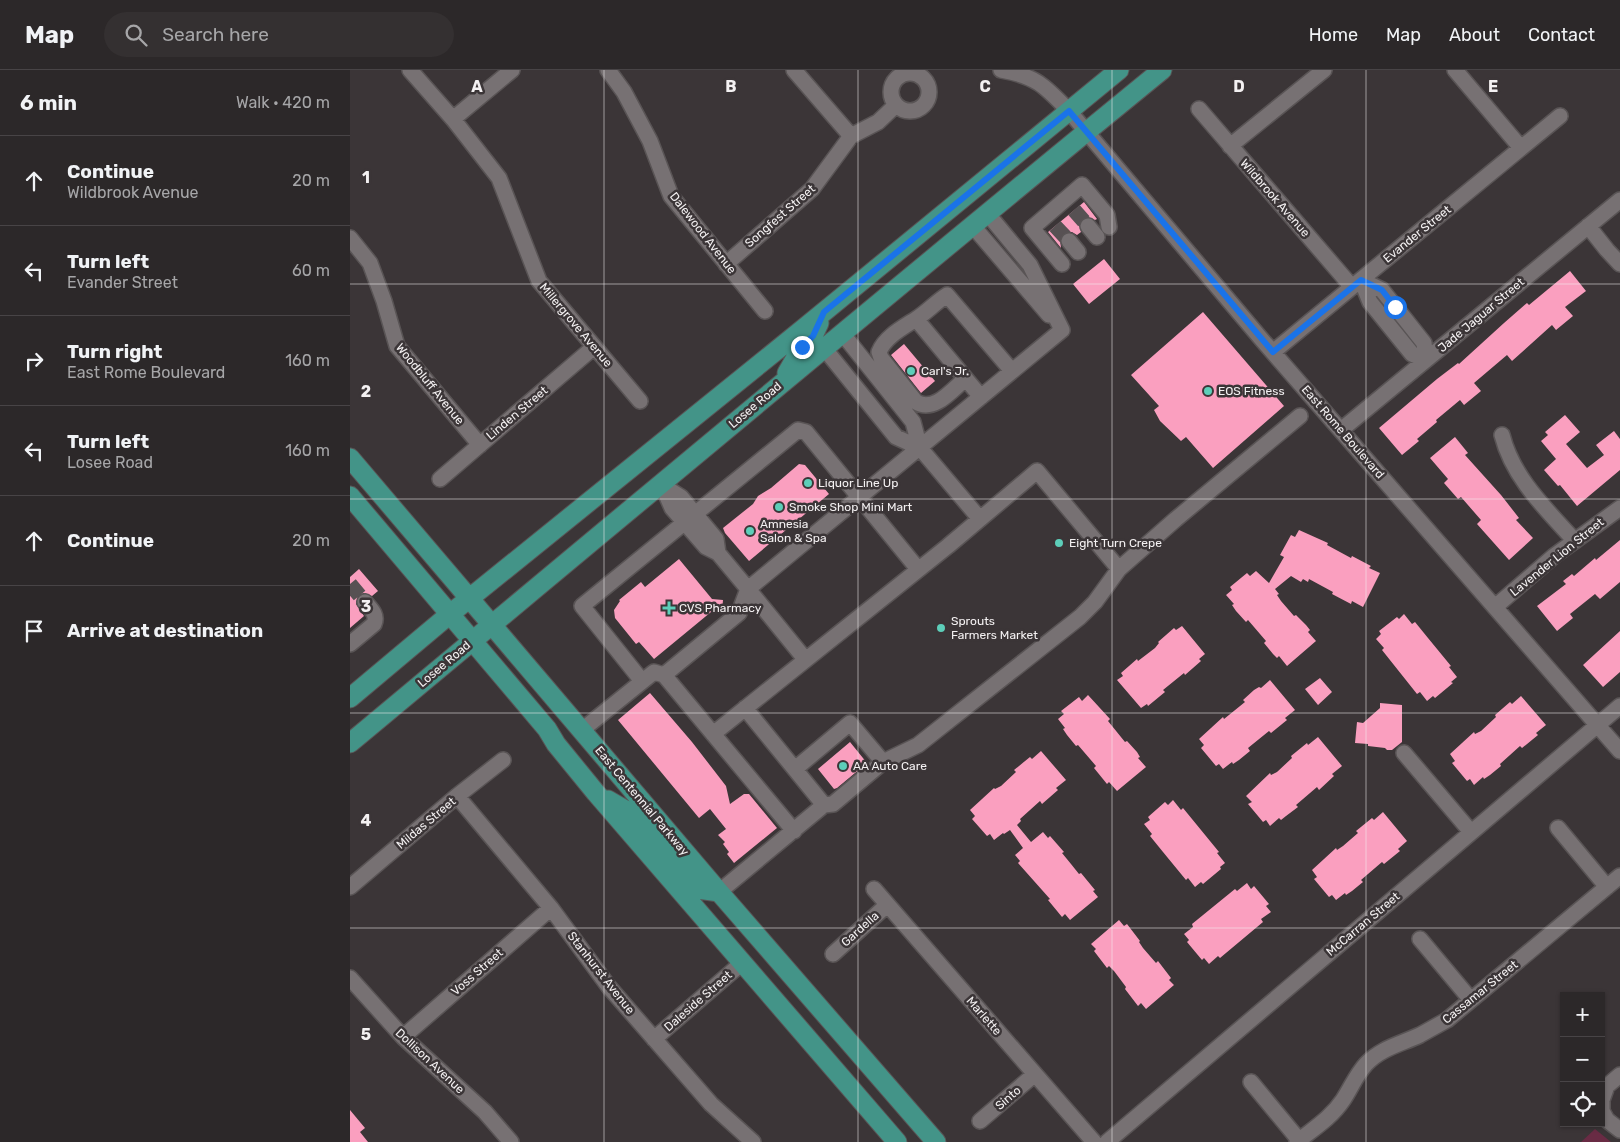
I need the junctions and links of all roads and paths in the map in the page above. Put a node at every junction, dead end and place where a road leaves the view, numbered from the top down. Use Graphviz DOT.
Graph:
graph roads {
  1 [pos="410,70"];
  2 [pos="512,70"];
  3 [pos="608,70"];
  4 [pos="794,70"];
  5 [pos="1002,70"];
  6 [pos="1118,70"];
  7 [pos="1162,70"];
  8 [pos="1324,70"];
  9 [pos="1455,70"];
  10 [pos="896,105"];
  11 [pos="1199,109"];
  12 [pos="1069,111"];
  13 [pos="1560,116"];
  14 [pos="453,119"];
  15 [pos="1087,132"];
  16 [pos="851,136"];
  17 [pos="1230,146"];
  18 [pos="1521,148"];
  19 [pos="1620,200"];
  20 [pos="980,219"];
  21 [pos="1588,226"];
  22 [pos="1109,227"];
  23 [pos="350,238"];
  24 [pos="726,264"];
  25 [pos="1062,264"];
  26 [pos="1620,264"];
  27 [pos="875,269"];
  28 [pos="1356,284"];
  29 [pos="1395,307"];
  30 [pos="766,311"];
  31 [pos="824,312"];
  32 [pos="1382,318"];
  33 [pos="916,319"];
  34 [pos="842,333"];
  35 [pos="594,347"];
  36 [pos="824,348"];
  37 [pos="1273,352"];
  38 [pos="1426,360"];
  39 [pos="1012,371"];
  40 [pos="965,379"];
  41 [pos="782,383"];
  42 [pos="980,397"];
  43 [pos="640,401"];
  44 [pos="1300,416"];
  45 [pos="1341,430"];
  46 [pos="1502,434"];
  47 [pos="480,445"];
  48 [pos="920,448"];
  49 [pos="350,458"];
  50 [pos="440,479"];
  51 [pos="662,485"];
  52 [pos="860,498"];
  53 [pos="351,499"];
  54 [pos="1620,508"];
  55 [pos="690,519"];
  56 [pos="980,519"];
  57 [pos="1575,541"];
  58 [pos="918,569"];
  59 [pos="1118,569"];
  60 [pos="748,589"];
  61 [pos="470,599"];
  62 [pos="366,602"];
  63 [pos="1495,607"];
  64 [pos="450,614"];
  65 [pos="492,626"];
  66 [pos="473,640"];
  67 [pos="350,644"];
  68 [pos="805,659"];
  69 [pos="664,675"];
  70 [pos="642,681"];
  71 [pos="350,698"];
  72 [pos="1620,706"];
  73 [pos="745,708"];
  74 [pos="1598,725"];
  75 [pos="582,730"];
  76 [pos="713,734"];
  77 [pos="350,743"];
  78 [pos="1620,751"];
  79 [pos="1404,753"];
  80 [pos="503,760"];
  81 [pos="883,762"];
  82 [pos="795,769"];
  83 [pos="596,793"];
  84 [pos="457,796"];
  85 [pos="824,805"];
  86 [pos="1558,828"];
  87 [pos="794,831"];
  88 [pos="1471,832"];
  89 [pos="1620,876"];
  90 [pos="350,887"];
  91 [pos="1607,887"];
  92 [pos="874,889"];
  93 [pos="719,892"];
  94 [pos="887,905"];
  95 [pos="551,908"];
  96 [pos="1420,939"];
  97 [pos="833,954"];
  98 [pos="742,963"];
  99 [pos="350,978"];
  100 [pos="1471,1000"];
  101 [pos="403,1037"];
  102 [pos="654,1039"];
  103 [pos="1035,1074"];
  104 [pos="1620,1075"];
  105 [pos="1251,1082"];
  106 [pos="1605,1092"];
  107 [pos="1605,1116"];
  108 [pos="980,1121"];
  109 [pos="1620,1130"];
  110 [pos="1298,1141"];
  111 [pos="511,1142"];
  112 [pos="753,1142"];
  113 [pos="897,1142"];
  114 [pos="936,1142"];
  115 [pos="1094,1142"];
  116 [pos="1106,1142"];
  1 -- 14 [label="street, Millergrove Avenue"];
  2 -- 14 [label="street"];
  3 -- 24 [label="street, Dalewood Avenue"];
  4 -- 16 [label="street"];
  5 -- 12 [label="street, East Rome Boulevard"];
  6 -- 12 [label="main road"];
  7 -- 15 [label="main road, Losee Road"];
  8 -- 17 [label="street"];
  9 -- 18 [label="street"];
  10 -- 16 [label="street, Songfest Street"];
  11 -- 17 [label="street, Wildbrook Avenue"];
  12 -- 15 [label="street, East Rome Boulevard"];
  12 -- 27 [label="main road"];
  13 -- 18 [label="street, Evander Street"];
  14 -- 35 [label="street, Millergrove Avenue"];
  15 -- 20 [label="main road, Losee Road"];
  15 -- 37 [label="street, East Rome Boulevard"];
  16 -- 24 [label="street, Songfest Street"];
  17 -- 28 [label="street, Wildbrook Avenue"];
  18 -- 28 [label="street, Evander Street"];
  19 -- 21 [label="street, Jade Jaguar Street"];
  20 -- 34 [label="main road, Losee Road"];
  20 -- 39 [label="street"];
  21 -- 26 [label="street"];
  21 -- 38 [label="street, Jade Jaguar Street"];
  22 -- 25 [label="street"];
  23 -- 47 [label="street, Woodbluff Avenue"];
  24 -- 30 [label="street, Dalewood Avenue"];
  27 -- 31 [label="main road"];
  27 -- 36 [label="main road"];
  28 -- 29 [label="street, Wildbrook Avenue"];
  28 -- 32 [label="street, Wildbrook Avenue"];
  28 -- 37 [label="street, Evander Street"];
  29 -- 32 [label="street"];
  29 -- 38 [label="street, Wildbrook Avenue"];
  31 -- 41 [label="main road"];
  31 -- 61 [label="main road"];
  32 -- 38 [label="street, Wildbrook Avenue"];
  33 -- 39 [label="street"];
  33 -- 40 [label="street"];
  33 -- 40 [label="street"];
  34 -- 36 [label="main road, Losee Road"];
  34 -- 48 [label="street"];
  35 -- 43 [label="street, Millergrove Avenue"];
  35 -- 47 [label="street, Linden Street"];
  36 -- 41 [label="main road, Losee Road"];
  36 -- 48 [label="street"];
  37 -- 45 [label="street, East Rome Boulevard"];
  38 -- 45 [label="street, Jade Jaguar Street"];
  39 -- 42 [label="street"];
  40 -- 42 [label="street"];
  41 -- 51 [label="main road, Losee Road"];
  42 -- 48 [label="street"];
  44 -- 59 [label="street"];
  45 -- 63 [label="street, East Rome Boulevard"];
  46 -- 57 [label="street"];
  47 -- 50 [label="street, Linden Street"];
  48 -- 52 [label="street"];
  48 -- 56 [label="street"];
  49 -- 61 [label="main road, East Centennial Parkway"];
  51 -- 55 [label="street"];
  51 -- 65 [label="main road, Losee Road"];
  52 -- 55 [label="street"];
  52 -- 58 [label="street"];
  52 -- 60 [label="street"];
  53 -- 64 [label="main road"];
  54 -- 57 [label="street, Lavender Lion Street"];
  55 -- 60 [label="street"];
  55 -- 70 [label="street"];
  56 -- 58 [label="street"];
  56 -- 59 [label="street"];
  57 -- 63 [label="street, Lavender Lion Street"];
  58 -- 68 [label="street"];
  59 -- 81 [label="street"];
  60 -- 68 [label="street"];
  60 -- 69 [label="street"];
  61 -- 64 [label="main road"];
  61 -- 65 [label="main road, East Centennial Parkway"];
  62 -- 67 [label="street"];
  63 -- 74 [label="street, East Rome Boulevard"];
  64 -- 66 [label="main road"];
  64 -- 71 [label="main road"];
  65 -- 66 [label="main road, Losee Road"];
  65 -- 75 [label="main road, East Centennial Parkway"];
  66 -- 77 [label="main road, Losee Road"];
  66 -- 83 [label="main road"];
  68 -- 73 [label="street"];
  69 -- 70 [label="street"];
  69 -- 76 [label="street"];
  70 -- 75 [label="street"];
  72 -- 74 [label="street, McCarran Street"];
  73 -- 76 [label="street"];
  73 -- 82 [label="street"];
  74 -- 78 [label="street, East Rome Boulevard"];
  74 -- 88 [label="street, McCarran Street"];
  75 -- 93 [label="main road, East Centennial Parkway"];
  76 -- 87 [label="street"];
  79 -- 88 [label="street"];
  80 -- 84 [label="street, Mildas Street"];
  81 -- 82 [label="street"];
  81 -- 85 [label="street"];
  82 -- 85 [label="street"];
  83 -- 93 [label="main road"];
  83 -- 98 [label="main road"];
  84 -- 90 [label="street, Mildas Street"];
  84 -- 95 [label="street, Stanhurst Avenue"];
  85 -- 87 [label="street"];
  86 -- 91 [label="street"];
  87 -- 93 [label="street"];
  88 -- 116 [label="street, McCarran Street"];
  89 -- 91 [label="street, Cassamar Street"];
  91 -- 100 [label="street, Cassamar Street"];
  92 -- 94 [label="street, Marlette"];
  93 -- 114 [label="main road, East Centennial Parkway"];
  94 -- 97 [label="street, Gardella"];
  94 -- 103 [label="street, Marlette"];
  95 -- 101 [label="street, Voss Street"];
  95 -- 102 [label="street, Stanhurst Avenue"];
  96 -- 100 [label="street"];
  98 -- 102 [label="street, Daleside Street"];
  98 -- 113 [label="main road"];
  99 -- 101 [label="street, Dollison Avenue"];
  100 -- 110 [label="street, Cassamar Street"];
  101 -- 111 [label="street, Dollison Avenue"];
  102 -- 112 [label="street, Stanhurst Avenue"];
  103 -- 108 [label="street, Sinto"];
  103 -- 115 [label="street, Marlette"];
  104 -- 106 [label="street"];
  105 -- 110 [label="street"];
  107 -- 109 [label="street"];
}
